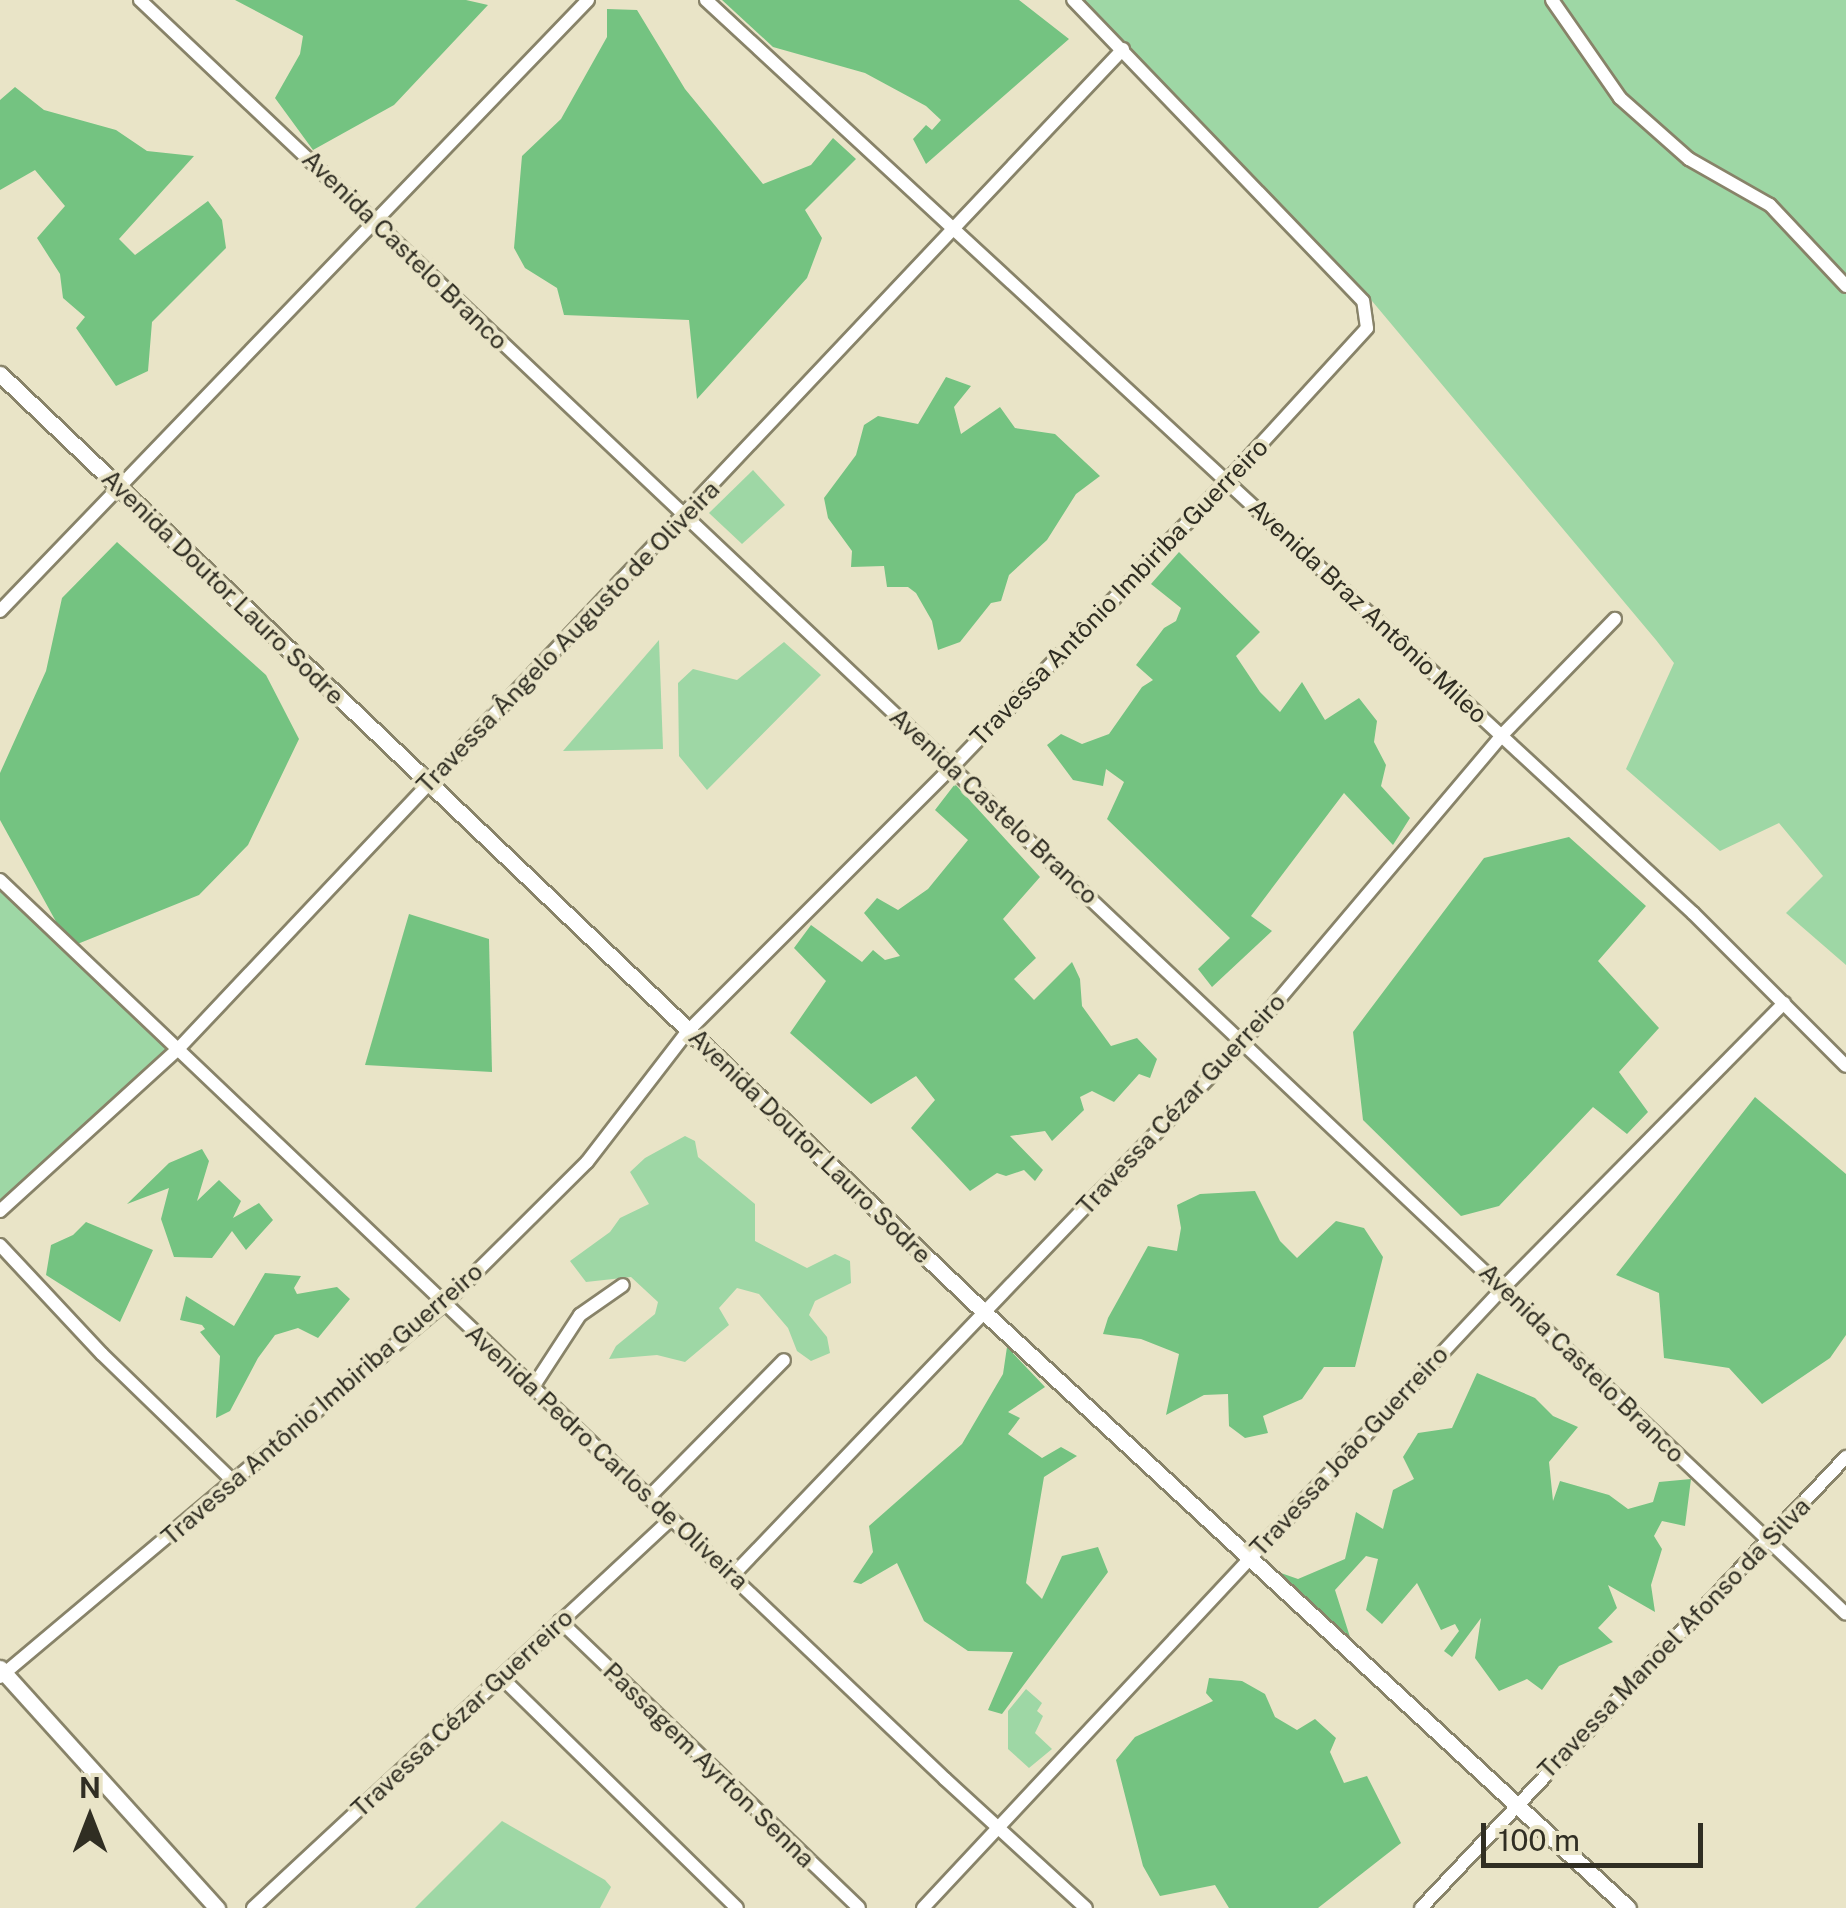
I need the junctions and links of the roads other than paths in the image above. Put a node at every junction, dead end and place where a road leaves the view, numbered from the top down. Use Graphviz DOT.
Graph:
graph roads {
  1 [pos="140,0"];
  2 [pos="588,0"];
  3 [pos="706,0"];
  4 [pos="1073,0"];
  5 [pos="1552,0"];
  6 [pos="1123,49"];
  7 [pos="377,224"];
  8 [pos="955,231"];
  9 [pos="1846,286"];
  10 [pos="0,374"];
  11 [pos="1227,482"];
  12 [pos="117,486"];
  13 [pos="684,517"];
  14 [pos="0,611"];
  15 [pos="1615,619"];
  16 [pos="1502,735"];
  17 [pos="954,766"];
  18 [pos="427,782"];
  19 [pos="0,880"];
  20 [pos="1784,1003"];
  21 [pos="688,1030"];
  22 [pos="1242,1043"];
  23 [pos="180,1047"];
  24 [pos="1846,1066"];
  25 [pos="0,1212"];
  26 [pos="0,1245"];
  27 [pos="623,1285"];
  28 [pos="1504,1286"];
  29 [pos="444,1303"];
  30 [pos="984,1313"];
  31 [pos="784,1360"];
  32 [pos="533,1387"];
  33 [pos="1846,1457"];
  34 [pos="235,1483"];
  35 [pos="649,1498"];
  36 [pos="671,1519"];
  37 [pos="1767,1542"];
  38 [pos="1249,1557"];
  39 [pos="732,1576"];
  40 [pos="1846,1614"];
  41 [pos="560,1621"];
  42 [pos="2,1673"];
  43 [pos="501,1677"];
  44 [pos="1518,1802"];
  45 [pos="1001,1827"];
  46 [pos="216,1908"];
  47 [pos="253,1908"];
  48 [pos="737,1908"];
  49 [pos="859,1908"];
  50 [pos="924,1908"];
  51 [pos="1086,1908"];
  52 [pos="1421,1908"];
  53 [pos="1628,1908"];
  1 -- 7 [label="street, Avenida Castelo Branco"];
  2 -- 7 [label="street"];
  3 -- 8 [label="street, Avenida Braz Antônio Mileo"];
  4 -- 6 [label="street"];
  5 -- 9 [label="street"];
  6 -- 8 [label="street, Travessa Ângelo Augusto de Oliveira"];
  6 -- 11 [label="street, Travessa Antônio Imbiriba Guerreiro"];
  7 -- 12 [label="street"];
  7 -- 13 [label="street, Avenida Castelo Branco"];
  8 -- 11 [label="street, Avenida Braz Antônio Mileo"];
  8 -- 13 [label="street, Travessa Ângelo Augusto de Oliveira"];
  10 -- 12 [label="street, Avenida Doutor Lauro Sodre"];
  11 -- 16 [label="street, Avenida Braz Antônio Mileo"];
  11 -- 17 [label="street, Travessa Antônio Imbiriba Guerreiro"];
  12 -- 14 [label="street"];
  12 -- 18 [label="street, Avenida Doutor Lauro Sodre"];
  13 -- 17 [label="street, Avenida Castelo Branco"];
  13 -- 18 [label="street, Travessa Ângelo Augusto de Oliveira"];
  15 -- 16 [label="street, Travessa Cézar Guerreiro"];
  16 -- 20 [label="street, Avenida Braz Antônio Mileo"];
  16 -- 22 [label="street, Travessa Cézar Guerreiro"];
  17 -- 21 [label="street, Travessa Antônio Imbiriba Guerreiro"];
  17 -- 22 [label="street, Avenida Castelo Branco"];
  18 -- 21 [label="street, Avenida Doutor Lauro Sodre"];
  18 -- 23 [label="street, Travessa Ângelo Augusto de Oliveira"];
  19 -- 23 [label="street, Avenida Pedro Carlos de Oliveira"];
  20 -- 24 [label="street, Avenida Braz Antônio Mileo"];
  20 -- 28 [label="street, Travessa João Guerreiro"];
  21 -- 29 [label="street, Travessa Antônio Imbiriba Guerreiro"];
  21 -- 30 [label="street, Avenida Doutor Lauro Sodre"];
  22 -- 28 [label="street, Avenida Castelo Branco"];
  22 -- 30 [label="street, Travessa Cézar Guerreiro"];
  23 -- 25 [label="street, Travessa Ângelo Augusto de Oliveira"];
  23 -- 29 [label="street, Avenida Pedro Carlos de Oliveira"];
  26 -- 34 [label="street"];
  27 -- 32 [label="street"];
  28 -- 37 [label="street, Avenida Castelo Branco"];
  28 -- 38 [label="street, Travessa João Guerreiro"];
  29 -- 32 [label="street, Avenida Pedro Carlos de Oliveira"];
  29 -- 34 [label="street, Travessa Antônio Imbiriba Guerreiro"];
  30 -- 38 [label="street, Avenida Doutor Lauro Sodre"];
  30 -- 39 [label="street, Travessa Cézar Guerreiro"];
  31 -- 35 [label="street"];
  32 -- 35 [label="street, Avenida Pedro Carlos de Oliveira"];
  33 -- 37 [label="street, Travessa Manoel Afonso da Silva"];
  34 -- 42 [label="street, Travessa Antônio Imbiriba Guerreiro"];
  35 -- 36 [label="street, Avenida Pedro Carlos de Oliveira"];
  36 -- 39 [label="street, Avenida Pedro Carlos de Oliveira"];
  36 -- 41 [label="street, Travessa Cézar Guerreiro"];
  37 -- 40 [label="street, Avenida Castelo Branco"];
  37 -- 44 [label="street, Travessa Manoel Afonso da Silva"];
  38 -- 44 [label="street, Avenida Doutor Lauro Sodre"];
  38 -- 45 [label="street, Travessa João Guerreiro"];
  39 -- 45 [label="street, Avenida Pedro Carlos de Oliveira"];
  41 -- 43 [label="street, Travessa Cézar Guerreiro"];
  41 -- 49 [label="street, Passagem Ayrton Senna"];
  42 -- 46 [label="street"];
  43 -- 47 [label="street, Travessa Cézar Guerreiro"];
  43 -- 48 [label="street"];
  44 -- 52 [label="street, Travessa Manoel Afonso da Silva"];
  44 -- 53 [label="street, Avenida Doutor Lauro Sodre"];
  45 -- 50 [label="street, Travessa João Guerreiro"];
  45 -- 51 [label="street, Avenida Pedro Carlos de Oliveira"];
}
